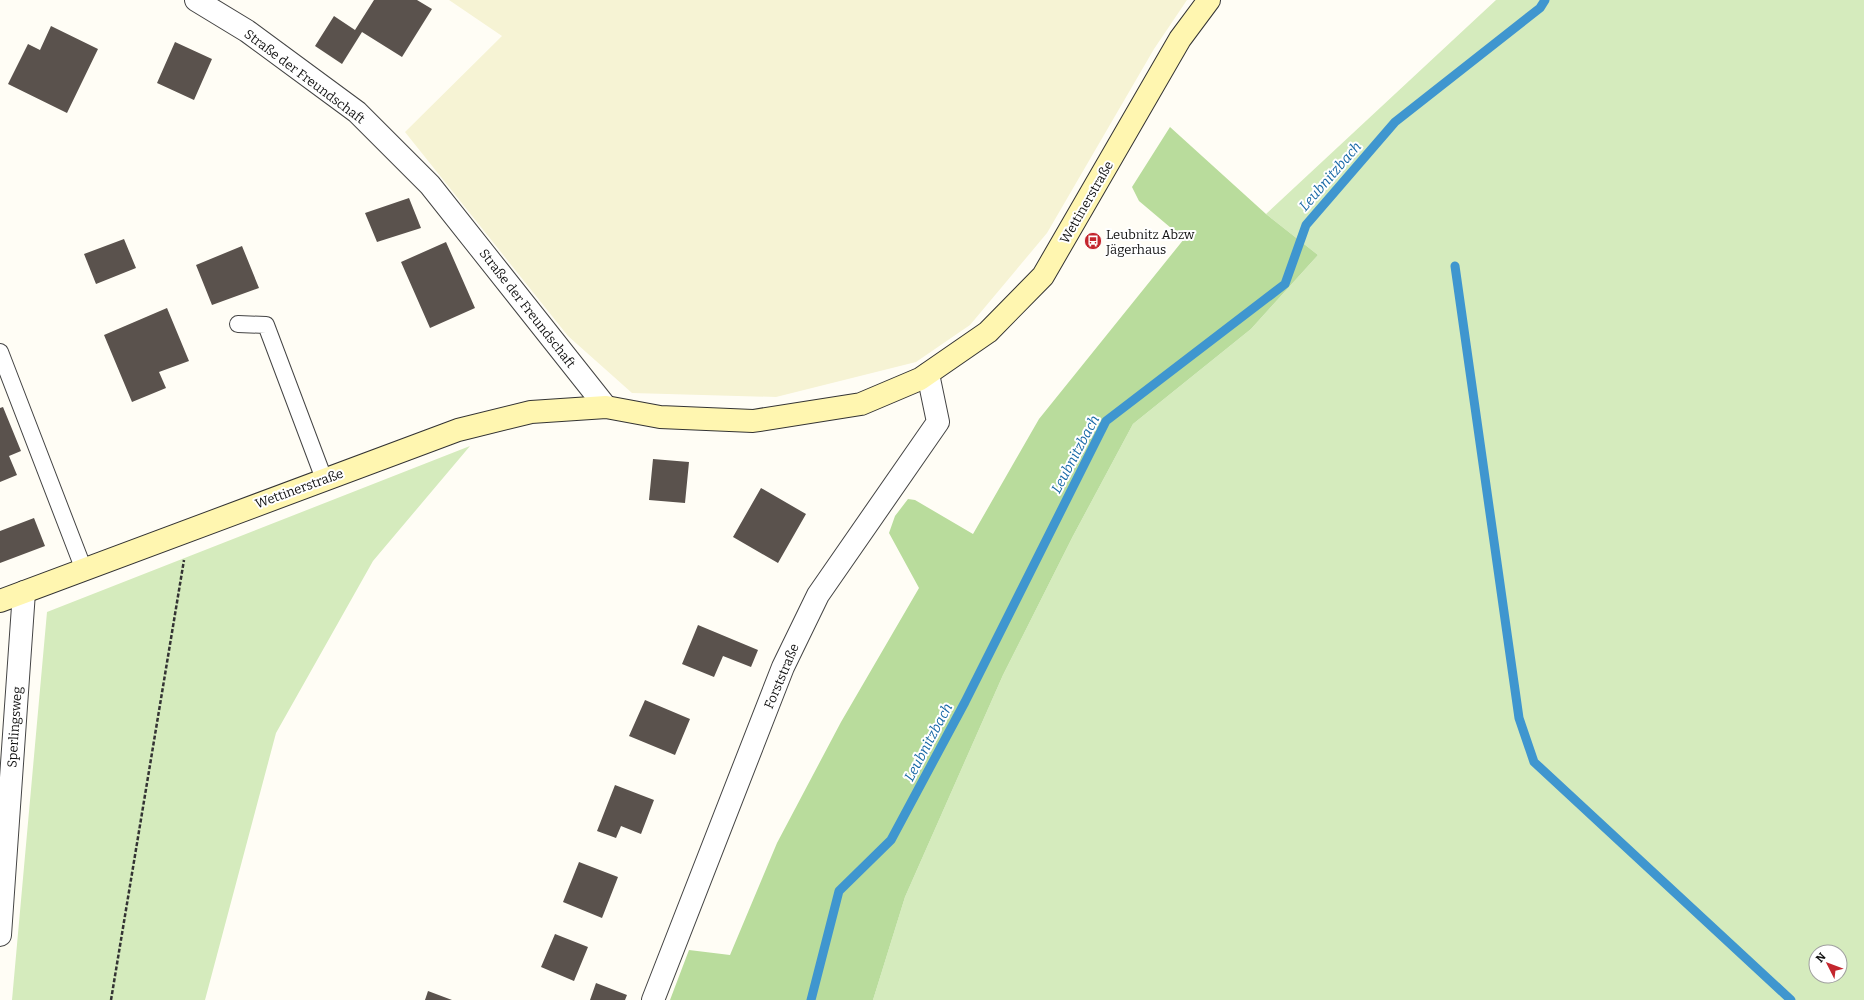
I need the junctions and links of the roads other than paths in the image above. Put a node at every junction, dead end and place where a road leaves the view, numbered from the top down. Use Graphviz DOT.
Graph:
graph roads {
  1 [pos="196,0"];
  2 [pos="1209,0"];
  3 [pos="238,324"];
  4 [pos="0,352"];
  5 [pos="928,374"];
  6 [pos="606,407"];
  7 [pos="324,479"];
  8 [pos="84,570"];
  9 [pos="24,592"];
  10 [pos="0,601"];
  11 [pos="0,935"];
  12 [pos="653,1000"];
  1 -- 6 [label="street, Straße der Freundschaft"];
  2 -- 5 [label="street, Wettinerstraße"];
  3 -- 7 [label="lane"];
  4 -- 8 [label="lane"];
  5 -- 6 [label="street"];
  5 -- 12 [label="street, Forststraße"];
  6 -- 7 [label="street, Wettinerstraße"];
  7 -- 8 [label="street, Wettinerstraße"];
  8 -- 9 [label="street, Wettinerstraße"];
  9 -- 10 [label="street, Wettinerstraße"];
  9 -- 11 [label="street, Sperlingsweg"];
}
